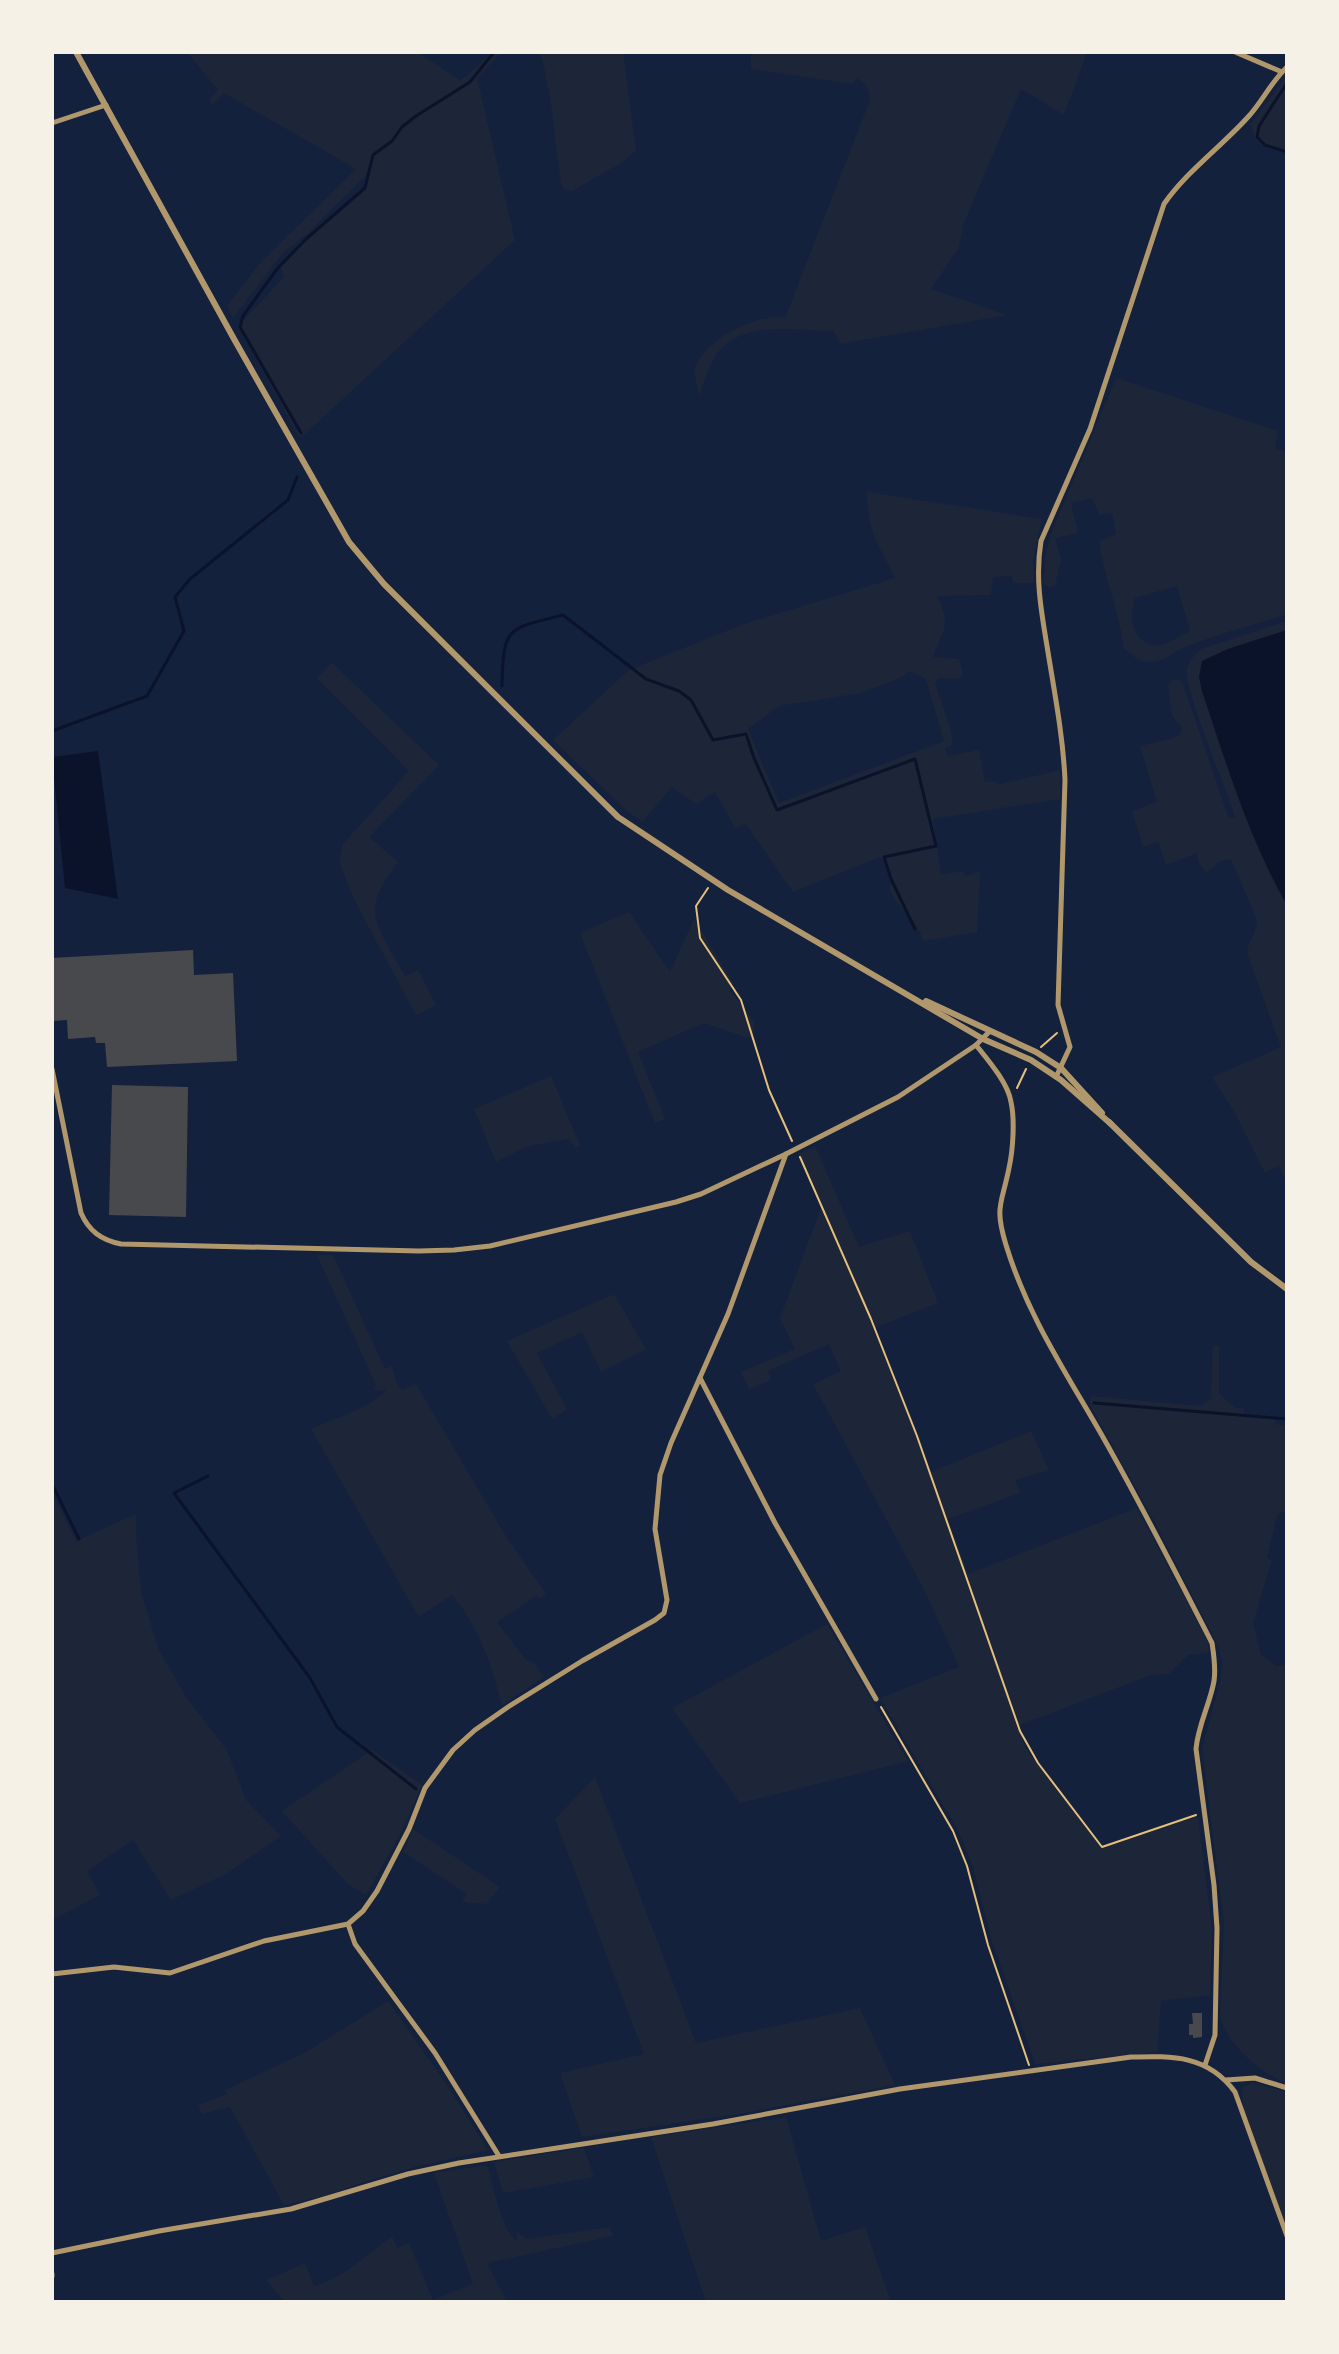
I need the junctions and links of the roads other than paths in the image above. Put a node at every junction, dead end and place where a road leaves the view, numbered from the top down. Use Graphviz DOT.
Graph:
graph roads {
  1 [pos="76,52"];
  2 [pos="1235,52"];
  3 [pos="1285,70"];
  4 [pos="106,105"];
  5 [pos="52,123"];
  6 [pos="889,984"];
  7 [pos="990,1031"];
  8 [pos="983,1039"];
  9 [pos="976,1045"];
  10 [pos="1061,1068"];
  11 [pos="52,1069"];
  12 [pos="1056,1077"];
  13 [pos="1111,1124"];
  14 [pos="786,1154"];
  15 [pos="1287,1289"];
  16 [pos="700,1377"];
  17 [pos="876,1699"];
  18 [pos="348,1924"];
  19 [pos="52,1974"];
  20 [pos="1205,2065"];
  21 [pos="1226,2080"];
  22 [pos="1287,2088"];
  23 [pos="499,2156"];
  24 [pos="1287,2236"];
  25 [pos="52,2253"];
  1 -- 4 [label="street"];
  2 -- 3 [label="street"];
  3 -- 10 [label="street"];
  4 -- 5 [label="street"];
  4 -- 6 [label="street"];
  6 -- 7 [label="street"];
  6 -- 8 [label="street"];
  7 -- 8 [label="street"];
  7 -- 10 [label="street"];
  8 -- 9 [label="street"];
  8 -- 12 [label="street"];
  9 -- 14 [label="street"];
  9 -- 20 [label="street"];
  10 -- 12 [label="street"];
  10 -- 13 [label="street"];
  11 -- 14 [label="street"];
  12 -- 13 [label="street"];
  13 -- 15 [label="street"];
  14 -- 16 [label="street"];
  16 -- 17 [label="street"];
  16 -- 18 [label="street"];
  18 -- 19 [label="street"];
  18 -- 23 [label="street"];
  20 -- 21 [label="street"];
  20 -- 23 [label="street"];
  21 -- 22 [label="street"];
  21 -- 24 [label="street"];
  23 -- 25 [label="street"];
}
